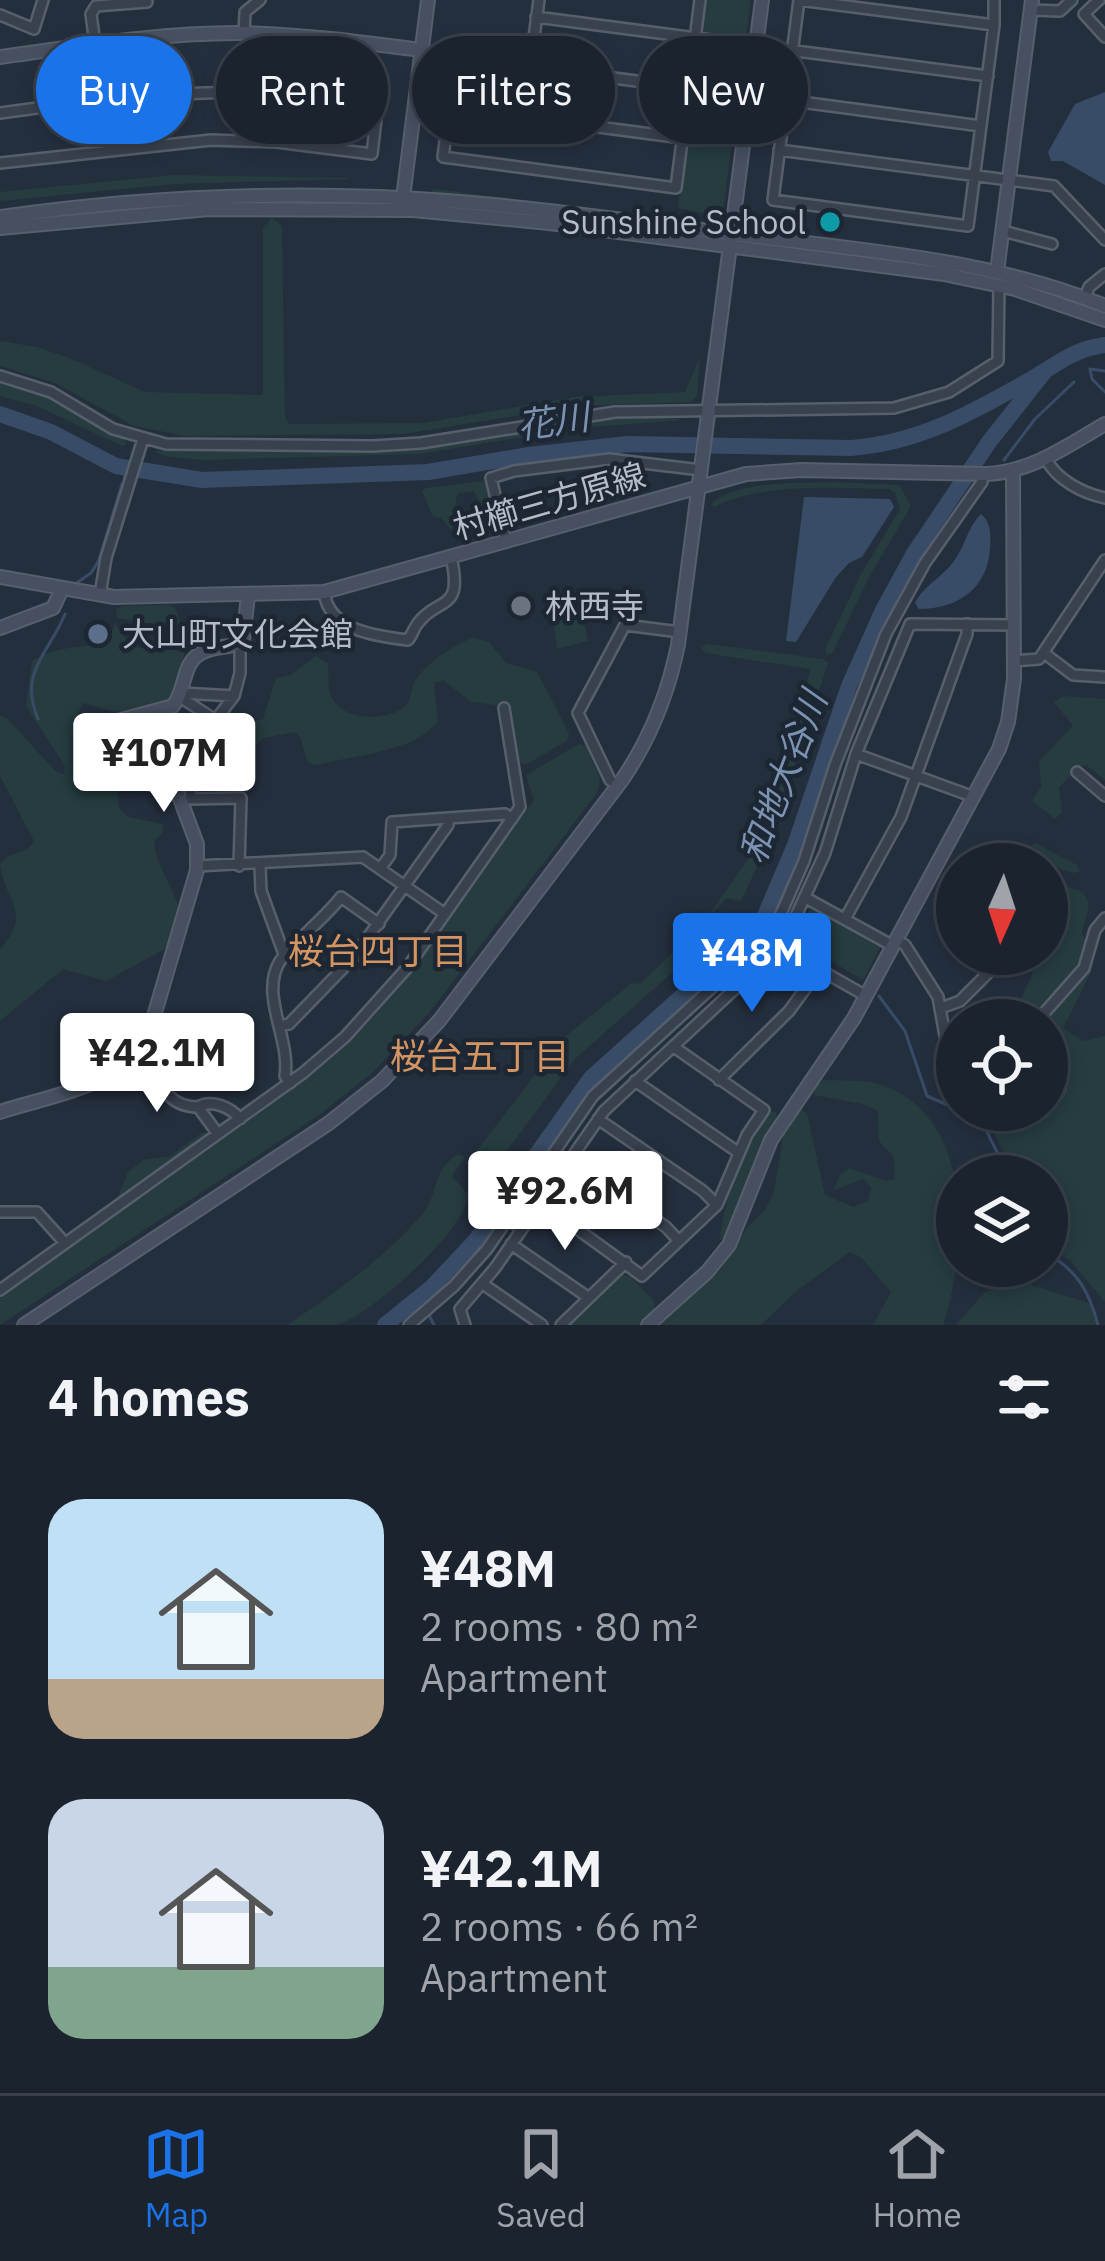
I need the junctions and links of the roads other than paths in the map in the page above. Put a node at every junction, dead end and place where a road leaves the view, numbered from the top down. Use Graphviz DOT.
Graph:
graph roads {
  1 [pos="43,0"];
  2 [pos="260,0"];
  3 [pos="428,0"];
  4 [pos="539,0"];
  5 [pos="700,0"];
  6 [pos="762,0"];
  7 [pos="994,0"];
  8 [pos="1072,0"];
  9 [pos="1099,0"];
  10 [pos="142,2"];
  11 [pos="1032,5"];
  12 [pos="0,15"];
  13 [pos="536,17"];
  14 [pos="994,26"];
  15 [pos="244,33"];
  16 [pos="94,36"];
  17 [pos="182,36"];
  18 [pos="289,36"];
  19 [pos="423,36"];
  20 [pos="534,36"];
  21 [pos="680,36"];
  22 [pos="695,36"];
  23 [pos="757,36"];
  24 [pos="794,36"];
  25 [pos="1105,37"];
  26 [pos="36,52"];
  27 [pos="808,52"];
  28 [pos="0,57"];
  29 [pos="988,76"];
  30 [pos="808,103"];
  31 [pos="36,108"];
  32 [pos="0,113"];
  33 [pos="981,126"];
  34 [pos="412,127"];
  35 [pos="109,144"];
  36 [pos="155,144"];
  37 [pos="286,144"];
  38 [pos="373,144"];
  39 [pos="445,144"];
  40 [pos="681,144"];
  41 [pos="743,144"];
  42 [pos="780,144"];
  43 [pos="110,148"];
  44 [pos="779,150"];
  45 [pos="0,163"];
  46 [pos="974,176"];
  47 [pos="1010,180"];
  48 [pos="403,198"];
  49 [pos="0,217"];
  50 [pos="0,228"];
  51 [pos="1004,231"];
  52 [pos="1105,240"];
  53 [pos="730,241"];
  54 [pos="1052,244"];
  55 [pos="1105,274"];
  56 [pos="998,279"];
  57 [pos="1092,304"];
  58 [pos="1105,320"];
  59 [pos="0,376"];
  60 [pos="708,412"];
  61 [pos="1105,424"];
  62 [pos="142,439"];
  63 [pos="1046,459"];
  64 [pos="701,465"];
  65 [pos="1013,472"];
  66 [pos="981,474"];
  67 [pos="699,486"];
  68 [pos="1105,498"];
  69 [pos="506,541"];
  70 [pos="451,557"];
  71 [pos="1105,560"];
  72 [pos="0,577"];
  73 [pos="61,591"];
  74 [pos="324,592"];
  75 [pos="248,595"];
  76 [pos="100,596"];
  77 [pos="967,624"];
  78 [pos="1014,625"];
  79 [pos="0,628"];
  80 [pos="680,632"];
  81 [pos="240,644"];
  82 [pos="1044,653"];
  83 [pos="1014,662"];
  84 [pos="1105,677"];
  85 [pos="181,695"];
  86 [pos="233,695"];
  87 [pos="504,708"];
  88 [pos="217,722"];
  89 [pos="856,754"];
  90 [pos="1077,772"];
  91 [pos="916,775"];
  92 [pos="618,786"];
  93 [pos="1105,796"];
  94 [pos="974,797"];
  95 [pos="187,800"];
  96 [pos="448,818"];
  97 [pos="512,819"];
  98 [pos="197,866"];
  99 [pos="239,866"];
  100 [pos="260,866"];
  101 [pos="380,869"];
  102 [pos="405,886"];
  103 [pos="806,898"];
  104 [pos="445,914"];
  105 [pos="1105,918"];
  106 [pos="845,919"];
  107 [pos="379,923"];
  108 [pos="895,943"];
  109 [pos="780,947"];
  110 [pos="285,957"];
  111 [pos="819,970"];
  112 [pos="985,975"];
  113 [pos="866,996"];
  114 [pos="936,999"];
  115 [pos="962,999"];
  116 [pos="1056,999"];
  117 [pos="280,1026"];
  118 [pos="674,1047"];
  119 [pos="141,1051"];
  120 [pos="718,1080"];
  121 [pos="290,1082"];
  122 [pos="635,1082"];
  123 [pos="198,1107"];
  124 [pos="0,1112"];
  125 [pos="239,1119"];
  126 [pos="598,1119"];
  127 [pos="218,1134"];
  128 [pos="739,1153"];
  129 [pos="568,1161"];
  130 [pos="540,1202"];
  131 [pos="486,1205"];
  132 [pos="717,1205"];
  133 [pos="0,1212"];
  134 [pos="507,1219"];
  135 [pos="522,1229"];
  136 [pos="680,1241"];
  137 [pos="65,1243"];
  138 [pos="512,1244"];
  139 [pos="626,1262"];
  140 [pos="483,1284"];
  141 [pos="0,1290"];
  142 [pos="589,1298"];
  143 [pos="24,1325"];
  144 [pos="409,1325"];
  145 [pos="465,1325"];
  146 [pos="542,1325"];
  147 [pos="561,1325"];
  148 [pos="648,1325"];
  1 -- 12 [label="street"];
  2 -- 15 [label="street"];
  3 -- 19 [label="street"];
  4 -- 13 [label="street"];
  5 -- 22 [label="street"];
  6 -- 23 [label="street"];
  7 -- 14 [label="street"];
  8 -- 11 [label="street"];
  9 -- 25 [label="street"];
  10 -- 16 [label="street"];
  11 -- 47 [label="street"];
  13 -- 20 [label="street"];
  13 -- 21 [label="street"];
  14 -- 24 [label="street"];
  14 -- 29 [label="street"];
  15 -- 17 [label="street"];
  15 -- 18 [label="street"];
  26 -- 28 [label="street"];
  27 -- 29 [label="street"];
  29 -- 33 [label="street"];
  30 -- 33 [label="street"];
  31 -- 32 [label="street"];
  33 -- 46 [label="street"];
  34 -- 48 [label="street"];
  35 -- 43 [label="street"];
  36 -- 43 [label="street"];
  37 -- 38 [label="street"];
  39 -- 40 [label="street"];
  41 -- 53 [label="street"];
  42 -- 44 [label="street"];
  43 -- 45 [label="street"];
  44 -- 46 [label="street"];
  44 -- 46 [label="street"];
  46 -- 47 [label="street"];
  47 -- 51 [label="street"];
  47 -- 52 [label="street"];
  48 -- 49 [label="street"];
  48 -- 53 [label="street"];
  50 -- 53 [label="street"];
  51 -- 54 [label="street"];
  51 -- 56 [label="street"];
  53 -- 56 [label="street"];
  53 -- 60 [label="street"];
  55 -- 57 [label="street"];
  56 -- 57 [label="street"];
  56 -- 60 [label="street"];
  57 -- 58 [label="street"];
  59 -- 62 [label="street"];
  60 -- 62 [label="street"];
  60 -- 64 [label="street"];
  61 -- 63 [label="street, 村櫛三方原線"];
  62 -- 76 [label="street"];
  63 -- 65 [label="street, 村櫛三方原線"];
  63 -- 68 [label="street"];
  64 -- 67 [label="street"];
  64 -- 69 [label="street"];
  65 -- 66 [label="street, 村櫛三方原線"];
  65 -- 78 [label="street"];
  66 -- 67 [label="street, 村櫛三方原線"];
  66 -- 134 [label="street"];
  67 -- 69 [label="street, 村櫛三方原線"];
  67 -- 80 [label="street"];
  69 -- 70 [label="street, 村櫛三方原線"];
  70 -- 74 [label="street, 村櫛三方原線"];
  70 -- 74 [label="street"];
  71 -- 82 [label="street"];
  72 -- 73 [label="street, 村櫛三方原線"];
  73 -- 76 [label="street, 村櫛三方原線"];
  73 -- 79 [label="street"];
  74 -- 75 [label="street, 村櫛三方原線"];
  75 -- 76 [label="street, 村櫛三方原線"];
  75 -- 81 [label="street"];
  77 -- 78 [label="street"];
  77 -- 89 [label="street"];
  77 -- 91 [label="street"];
  78 -- 83 [label="street"];
  80 -- 92 [label="street"];
  80 -- 92 [label="street"];
  81 -- 85 [label="street"];
  81 -- 86 [label="street"];
  82 -- 83 [label="street"];
  82 -- 84 [label="street"];
  83 -- 94 [label="street"];
  85 -- 86 [label="street"];
  85 -- 88 [label="street"];
  85 -- 95 [label="street"];
  86 -- 88 [label="street"];
  87 -- 97 [label="street"];
  88 -- 95 [label="street"];
  89 -- 91 [label="street"];
  89 -- 103 [label="street"];
  90 -- 93 [label="street"];
  91 -- 94 [label="street"];
  91 -- 106 [label="street"];
  92 -- 143 [label="street"];
  94 -- 108 [label="street"];
  95 -- 98 [label="street"];
  95 -- 99 [label="street"];
  96 -- 97 [label="street"];
  96 -- 101 [label="street"];
  96 -- 102 [label="street"];
  97 -- 104 [label="street"];
  98 -- 99 [label="street"];
  98 -- 119 [label="street"];
  99 -- 100 [label="street"];
  100 -- 101 [label="street"];
  100 -- 110 [label="street"];
  101 -- 102 [label="street"];
  102 -- 104 [label="street"];
  102 -- 107 [label="street"];
  103 -- 106 [label="street"];
  103 -- 109 [label="street"];
  104 -- 121 [label="street"];
  105 -- 116 [label="street"];
  106 -- 108 [label="street"];
  107 -- 110 [label="street"];
  107 -- 117 [label="street"];
  108 -- 113 [label="street"];
  108 -- 114 [label="street"];
  109 -- 111 [label="street"];
  109 -- 118 [label="street"];
  110 -- 117 [label="street"];
  111 -- 113 [label="street"];
  111 -- 120 [label="street"];
  112 -- 115 [label="street"];
  113 -- 148 [label="street"];
  117 -- 121 [label="street"];
  118 -- 120 [label="street"];
  118 -- 122 [label="street"];
  119 -- 123 [label="street"];
  119 -- 124 [label="street"];
  120 -- 128 [label="street"];
  121 -- 125 [label="street"];
  122 -- 126 [label="street"];
  122 -- 128 [label="street"];
  123 -- 125 [label="street"];
  123 -- 127 [label="street"];
  125 -- 127 [label="street"];
  126 -- 129 [label="street"];
  126 -- 132 [label="street"];
  127 -- 137 [label="street"];
  128 -- 132 [label="street"];
  129 -- 130 [label="street"];
  129 -- 136 [label="street"];
  130 -- 135 [label="street"];
  130 -- 139 [label="street"];
  131 -- 134 [label="street"];
  132 -- 136 [label="street"];
  133 -- 137 [label="street"];
  134 -- 135 [label="street"];
  134 -- 144 [label="street"];
  135 -- 138 [label="street"];
  136 -- 139 [label="street"];
  137 -- 141 [label="street"];
  138 -- 140 [label="street"];
  138 -- 142 [label="street"];
  139 -- 142 [label="street"];
  140 -- 145 [label="street"];
  140 -- 146 [label="street"];
  142 -- 147 [label="street"];
}
